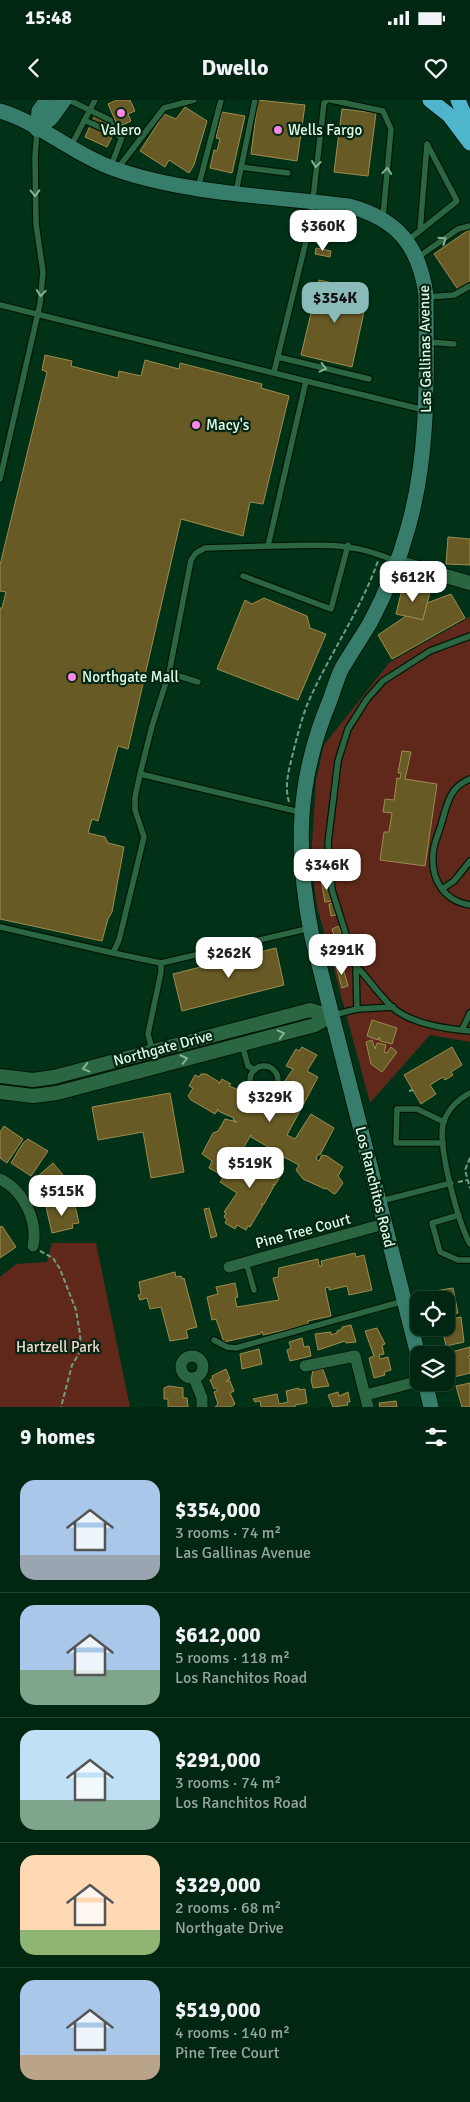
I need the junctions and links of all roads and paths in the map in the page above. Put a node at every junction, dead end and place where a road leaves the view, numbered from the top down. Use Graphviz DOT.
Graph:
graph roads {
  1 [pos="47,100"];
  2 [pos="64,100"];
  3 [pos="68,100"];
  4 [pos="95,100"];
  5 [pos="194,100"];
  6 [pos="222,100"];
  7 [pos="255,100"];
  8 [pos="327,100"];
  9 [pos="331,100"];
  10 [pos="430,100"];
  11 [pos="458,100"];
  12 [pos="89,110"];
  13 [pos="0,111"];
  14 [pos="84,120"];
  15 [pos="470,128"];
  16 [pos="37,129"];
  17 [pos="115,134"];
  18 [pos="470,143"];
  19 [pos="70,148"];
  20 [pos="241,167"];
  21 [pos="114,169"];
  22 [pos="288,173"];
  23 [pos="198,188"];
  24 [pos="236,192"];
  25 [pos="312,201"];
  26 [pos="383,219"];
  27 [pos="470,226"];
  28 [pos="420,231"];
  29 [pos="407,241"];
  30 [pos="417,258"];
  31 [pos="470,286"];
  32 [pos="426,297"];
  33 [pos="0,306"];
  34 [pos="38,315"];
  35 [pos="426,342"];
  36 [pos="454,344"];
  37 [pos="278,357"];
  38 [pos="274,372"];
  39 [pos="369,379"];
  40 [pos="306,381"];
  41 [pos="426,411"];
  42 [pos="0,479"];
  43 [pos="348,545"];
  44 [pos="268,546"];
  45 [pos="397,562"];
  46 [pos="244,576"];
  47 [pos="470,583"];
  48 [pos="470,636"];
  49 [pos="168,673"];
  50 [pos="198,682"];
  51 [pos="140,774"];
  52 [pos="470,779"];
  53 [pos="296,812"];
  54 [pos="470,861"];
  55 [pos="442,889"];
  56 [pos="470,905"];
  57 [pos="0,927"];
  58 [pos="302,930"];
  59 [pos="113,953"];
  60 [pos="161,964"];
  61 [pos="356,966"];
  62 [pos="393,1008"];
  63 [pos="357,1009"];
  64 [pos="470,1013"];
  65 [pos="331,1016"];
  66 [pos="462,1030"];
  67 [pos="470,1032"];
  68 [pos="242,1044"];
  69 [pos="152,1051"];
  70 [pos="156,1066"];
  71 [pos="255,1070"];
  72 [pos="0,1076"];
  73 [pos="413,1090"];
  74 [pos="409,1091"];
  75 [pos="0,1092"];
  76 [pos="470,1093"];
  77 [pos="444,1122"];
  78 [pos="442,1143"];
  79 [pos="470,1158"];
  80 [pos="0,1179"];
  81 [pos="467,1180"];
  82 [pos="458,1182"];
  83 [pos="451,1183"];
  84 [pos="470,1188"];
  85 [pos="378,1201"];
  86 [pos="459,1215"];
  87 [pos="384,1224"];
  88 [pos="470,1244"];
  89 [pos="33,1246"];
  90 [pos="470,1260"];
  91 [pos="246,1262"];
  92 [pos="229,1266"];
  93 [pos="254,1290"];
  94 [pos="404,1301"];
  95 [pos="214,1340"];
  96 [pos="416,1346"];
  97 [pos="305,1366"];
  98 [pos="194,1378"];
  99 [pos="410,1384"];
  100 [pos="427,1391"];
  101 [pos="367,1401"];
  102 [pos="61,1407"];
  103 [pos="202,1407"];
  104 [pos="431,1407"];
  1 -- 16 [label="main road"];
  2 -- 16 [label="main road"];
  3 -- 12 [label="lane"];
  4 -- 12 [label="lane"];
  5 -- 21 [label="lane"];
  6 -- 23 [label="lane"];
  7 -- 20 [label="lane"];
  8 -- 25 [label="lane, one-way"];
  26 -- 9 [label="lane, one-way"];
  10 -- 18 [label="highway"];
  11 -- 15 [label="highway"];
  12 -- 14 [label="lane"];
  12 -- 17 [label="lane"];
  13 -- 16 [label="main road, Las Gallinas Avenue"];
  14 -- 17 [label="lane"];
  14 -- 19 [label="lane"];
  16 -- 19 [label="main road, Las Gallinas Avenue"];
  16 -- 34 [label="lane, one-way"];
  17 -- 21 [label="lane"];
  19 -- 21 [label="main road, Las Gallinas Avenue"];
  20 -- 22 [label="lane"];
  20 -- 24 [label="lane"];
  21 -- 23 [label="main road, Las Gallinas Avenue"];
  23 -- 24 [label="main road, Las Gallinas Avenue"];
  24 -- 25 [label="main road, Las Gallinas Avenue"];
  25 -- 26 [label="main road, Las Gallinas Avenue"];
  25 -- 37 [label="lane"];
  26 -- 29 [label="main road, Las Gallinas Avenue"];
  30 -- 27 [label="lane, one-way"];
  28 -- 28 [label="lane"];
  28 -- 29 [label="lane"];
  29 -- 30 [label="main road, Las Gallinas Avenue"];
  30 -- 32 [label="main road, Las Gallinas Avenue"];
  31 -- 32 [label="lane"];
  32 -- 35 [label="main road, Las Gallinas Avenue"];
  33 -- 34 [label="lane"];
  34 -- 38 [label="lane"];
  34 -- 42 [label="lane"];
  35 -- 36 [label="lane"];
  35 -- 41 [label="main road, Las Gallinas Avenue"];
  37 -- 38 [label="lane"];
  37 -- 39 [label="lane, one-way"];
  38 -- 40 [label="lane"];
  40 -- 41 [label="lane"];
  40 -- 44 [label="lane"];
  41 -- 45 [label="main road, Las Gallinas Avenue"];
  43 -- 44 [label="lane"];
  43 -- 45 [label="lane"];
  43 -- 46 [label="lane"];
  44 -- 49 [label="lane"];
  45 -- 47 [label="street"];
  45 -- 53 [label="main road, Los Ranchitos Road"];
  48 -- 61 [label="lane"];
  49 -- 50 [label="lane"];
  49 -- 51 [label="lane"];
  51 -- 53 [label="lane"];
  51 -- 59 [label="lane"];
  52 -- 55 [label="lane"];
  53 -- 58 [label="main road, Los Ranchitos Road"];
  53 -- 65 [label="main road, Los Ranchitos Road"];
  54 -- 55 [label="lane"];
  55 -- 56 [label="lane"];
  57 -- 59 [label="lane"];
  58 -- 60 [label="lane"];
  58 -- 65 [label="main road, Los Ranchitos Road"];
  59 -- 60 [label="lane"];
  60 -- 69 [label="lane"];
  61 -- 62 [label="lane"];
  61 -- 63 [label="lane"];
  62 -- 63 [label="lane, Northgate Drive"];
  62 -- 66 [label="lane"];
  63 -- 65 [label="lane, Northgate Drive"];
  64 -- 66 [label="lane"];
  68 -- 65 [label="street, Northgate Drive, one-way"];
  65 -- 69 [label="street, Northgate Drive"];
  65 -- 85 [label="main road, Los Ranchitos Road"];
  66 -- 67 [label="lane"];
  70 -- 68 [label="street, Northgate Drive, one-way"];
  68 -- 71 [label="lane"];
  69 -- 70 [label="lane"];
  69 -- 72 [label="street, Northgate Drive, one-way"];
  70 -- 75 [label="street, Northgate Drive"];
  71 -- 71 [label="lane"];
  73 -- 74 [label="path"];
  76 -- 77 [label="lane"];
  77 -- 78 [label="lane"];
  77 -- 78 [label="lane"];
  78 -- 83 [label="lane"];
  79 -- 81 [label="path"];
  80 -- 89 [label="street"];
  81 -- 82 [label="path"];
  81 -- 84 [label="path"];
  83 -- 85 [label="lane"];
  83 -- 86 [label="lane"];
  85 -- 87 [label="main road, Los Ranchitos Road"];
  86 -- 88 [label="lane"];
  86 -- 90 [label="lane"];
  87 -- 91 [label="street, Pine Tree Court"];
  87 -- 94 [label="main road, Los Ranchitos Road"];
  89 -- 102 [label="path"];
  91 -- 92 [label="street, Pine Tree Court"];
  91 -- 93 [label="lane"];
  94 -- 95 [label="lane"];
  94 -- 96 [label="main road, Los Ranchitos Road"];
  97 -- 101 [label="street"];
  98 -- 103 [label="street"];
  99 -- 101 [label="street"];
  100 -- 104 [label="main road"];
}
